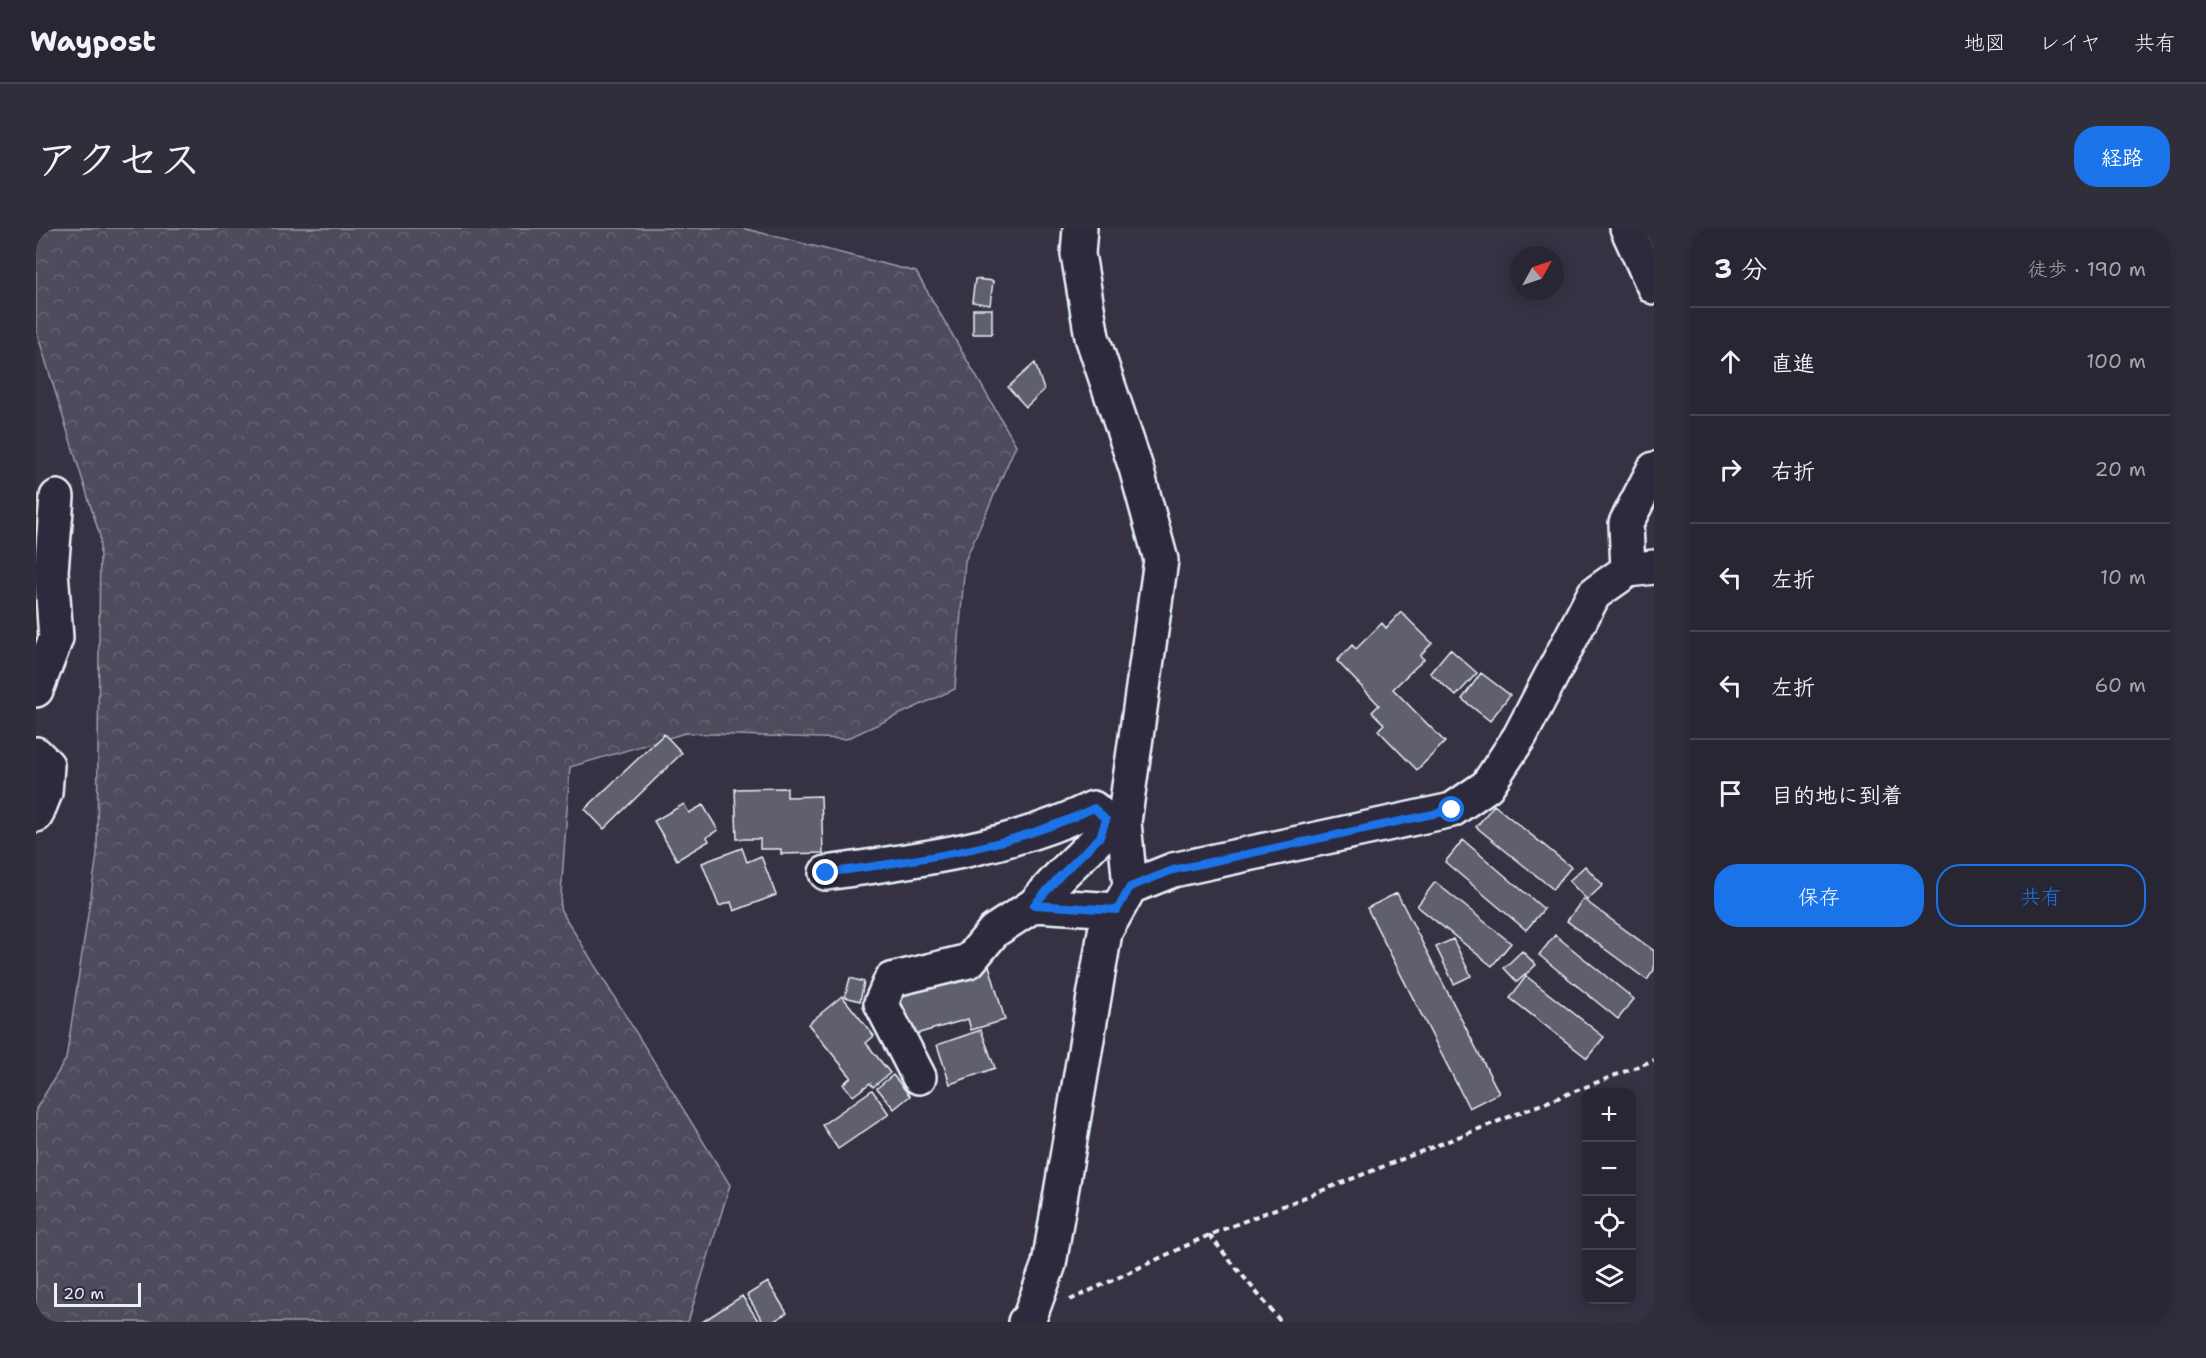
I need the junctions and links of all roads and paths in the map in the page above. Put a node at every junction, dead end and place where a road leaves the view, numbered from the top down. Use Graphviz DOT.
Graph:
graph roads {
  1 [pos="1080,228"];
  2 [pos="1627,228"];
  3 [pos="1654,287"];
  4 [pos="1654,469"];
  5 [pos="57,497"];
  6 [pos="1641,568"];
  7 [pos="36,690"];
  8 [pos="36,753"];
  9 [pos="36,815"];
  10 [pos="826,873"];
  11 [pos="1123,899"];
  12 [pos="1034,905"];
  13 [pos="1654,1060"];
  14 [pos="919,1077"];
  15 [pos="1209,1235"];
  16 [pos="1027,1321"];
  17 [pos="1281,1322"];
  1 -- 11 [label="street"];
  2 -- 3 [label="street"];
  4 -- 6 [label="street"];
  5 -- 7 [label="street"];
  6 -- 11 [label="street"];
  8 -- 9 [label="street"];
  10 -- 12 [label="street"];
  11 -- 12 [label="street"];
  11 -- 16 [label="street"];
  12 -- 14 [label="street"];
  13 -- 15 [label="path"];
  15 -- 16 [label="path"];
  15 -- 17 [label="path"];
}
